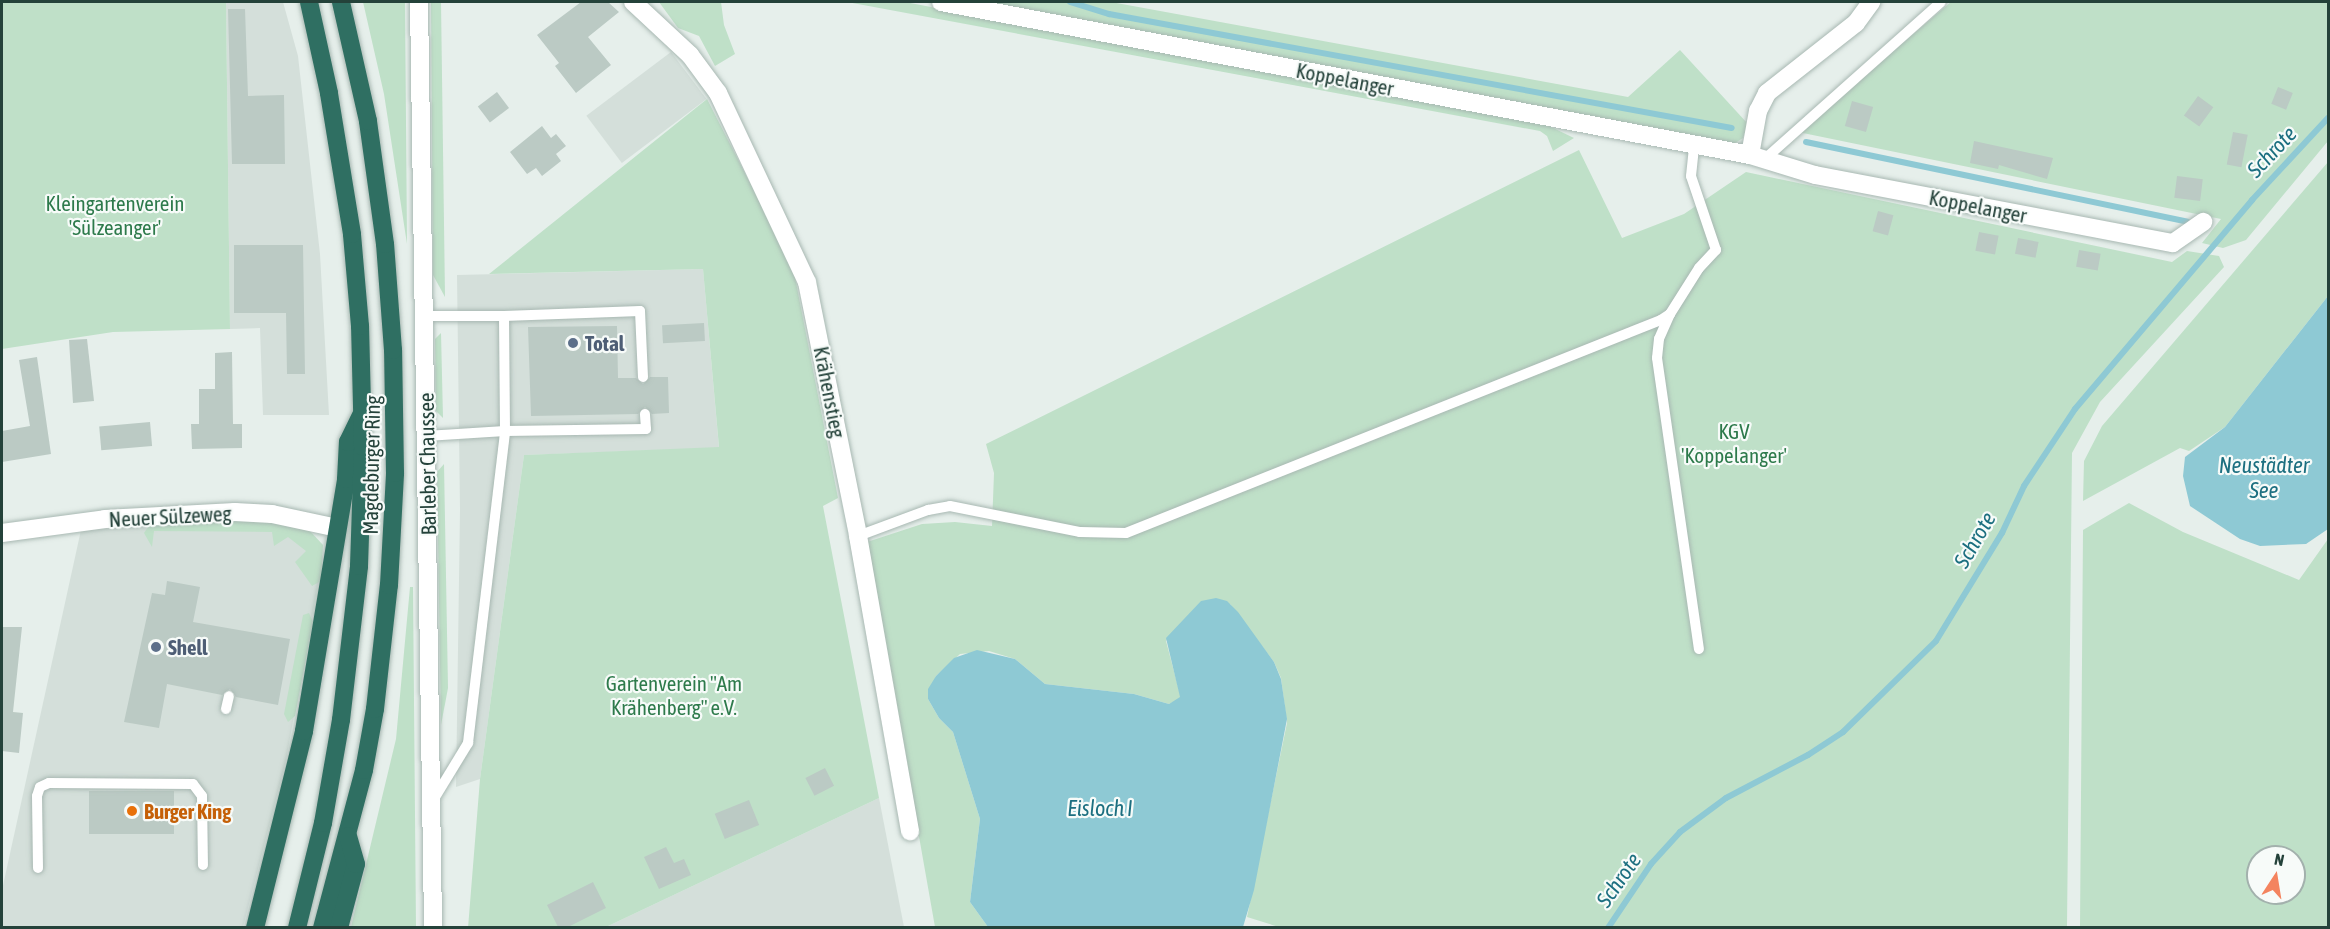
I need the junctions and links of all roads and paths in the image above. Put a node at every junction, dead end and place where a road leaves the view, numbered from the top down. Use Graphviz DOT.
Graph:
graph roads {
  1 [pos="309,2"];
  2 [pos="341,2"];
  3 [pos="418,2"];
  4 [pos="633,2"];
  5 [pos="941,2"];
  6 [pos="1871,2"];
  7 [pos="1941,2"];
  8 [pos="1694,146"];
  9 [pos="1758,156"];
  10 [pos="2203,222"];
  11 [pos="1670,314"];
  12 [pos="425,316"];
  13 [pos="504,316"];
  14 [pos="643,377"];
  15 [pos="363,411"];
  16 [pos="645,414"];
  17 [pos="505,431"];
  18 [pos="426,436"];
  19 [pos="338,528"];
  20 [pos="2,533"];
  21 [pos="858,536"];
  22 [pos="1699,649"];
  23 [pos="229,696"];
  24 [pos="226,709"];
  25 [pos="432,802"];
  26 [pos="910,831"];
  27 [pos="347,833"];
  28 [pos="203,865"];
  29 [pos="38,868"];
  30 [pos="255,927"];
  31 [pos="297,927"];
  32 [pos="322,927"];
  33 [pos="339,927"];
  34 [pos="434,927"];
  1 -- 15 [label="highway, Magdeburger Ring"];
  2 -- 27 [label="highway, Magdeburger Ring"];
  3 -- 12 [label="street, Barleber Chaussee"];
  4 -- 21 [label="street, Krähenstieg"];
  5 -- 8 [label="street, Koppelanger"];
  6 -- 9 [label="street"];
  7 -- 9 [label="lane"];
  8 -- 9 [label="street, Koppelanger"];
  8 -- 11 [label="lane"];
  9 -- 10 [label="street, Koppelanger"];
  11 -- 21 [label="lane"];
  11 -- 22 [label="lane"];
  12 -- 13 [label="lane"];
  12 -- 18 [label="street, Barleber Chaussee"];
  13 -- 14 [label="lane"];
  13 -- 17 [label="lane"];
  15 -- 19 [label="highway"];
  15 -- 31 [label="highway, Magdeburger Ring"];
  16 -- 17 [label="lane"];
  17 -- 18 [label="lane"];
  17 -- 25 [label="lane"];
  18 -- 25 [label="street, Barleber Chaussee"];
  19 -- 20 [label="street, Neuer Sülzeweg"];
  19 -- 30 [label="highway"];
  21 -- 26 [label="street, Krähenstieg"];
  23 -- 24 [label="lane"];
  25 -- 34 [label="street, Barleber Chaussee"];
  27 -- 32 [label="highway, Magdeburger Ring"];
  27 -- 33 [label="highway"];
  28 -- 29 [label="lane"];
}
